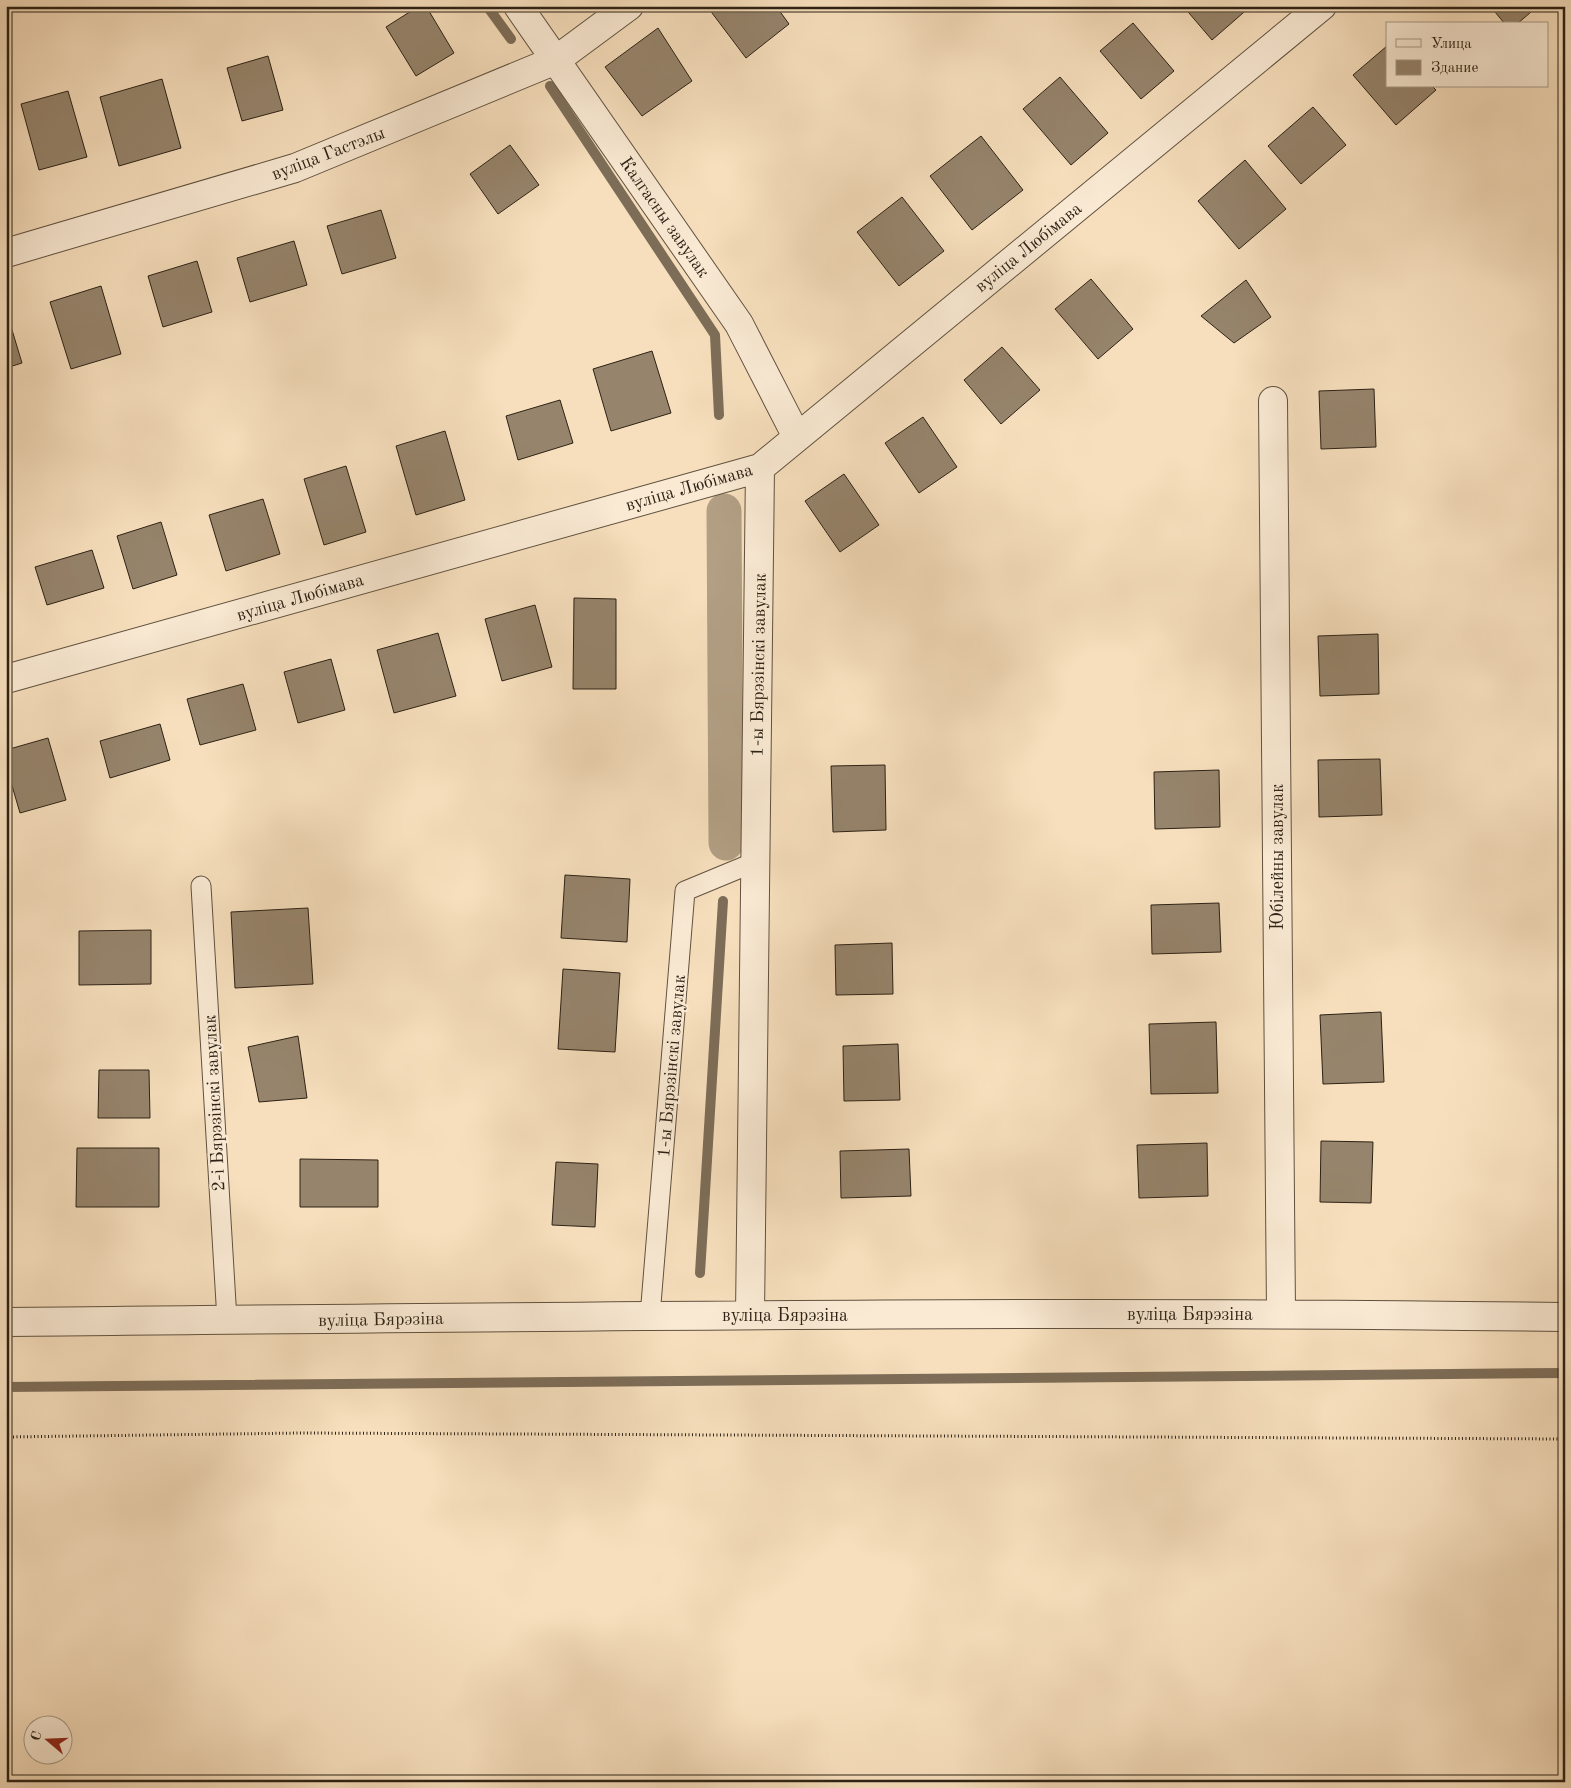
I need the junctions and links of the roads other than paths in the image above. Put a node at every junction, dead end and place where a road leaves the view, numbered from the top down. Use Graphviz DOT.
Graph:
graph roads {
  1 [pos="518,6"];
  2 [pos="629,6"];
  3 [pos="1322,6"];
  4 [pos="556,60"];
  5 [pos="6,253"];
  6 [pos="1273,401"];
  7 [pos="797,437"];
  8 [pos="760,468"];
  9 [pos="6,679"];
  10 [pos="755,862"];
  11 [pos="201,886"];
  12 [pos="1281,1313"];
  13 [pos="750,1315"];
  14 [pos="650,1316"];
  15 [pos="1565,1317"];
  16 [pos="227,1320"];
  17 [pos="6,1322"];
  1 -- 4 [label="street, Калгасны завулак"];
  2 -- 4 [label="street, вуліца Гастэлы"];
  3 -- 7 [label="street, вуліца Любімава"];
  4 -- 5 [label="street, вуліца Гастэлы"];
  4 -- 7 [label="street, Калгасны завулак"];
  6 -- 12 [label="street, Юбілейны завулак"];
  7 -- 8 [label="street, вуліца Любімава"];
  8 -- 9 [label="street, вуліца Любімава"];
  8 -- 10 [label="street, 1-ы Бярэзінскі завулак"];
  10 -- 13 [label="street, 1-ы Бярэзінскі завулак"];
  10 -- 14 [label="lane, 1-ы Бярэзінскі завулак"];
  11 -- 16 [label="lane, 2-і Бярэзінскі завулак"];
  12 -- 13 [label="street, вуліца Бярэзіна"];
  12 -- 15 [label="street, вуліца Бярэзіна"];
  13 -- 14 [label="street, вуліца Бярэзіна"];
  14 -- 16 [label="street, вуліца Бярэзіна"];
  16 -- 17 [label="street, вуліца Бярэзіна"];
}
